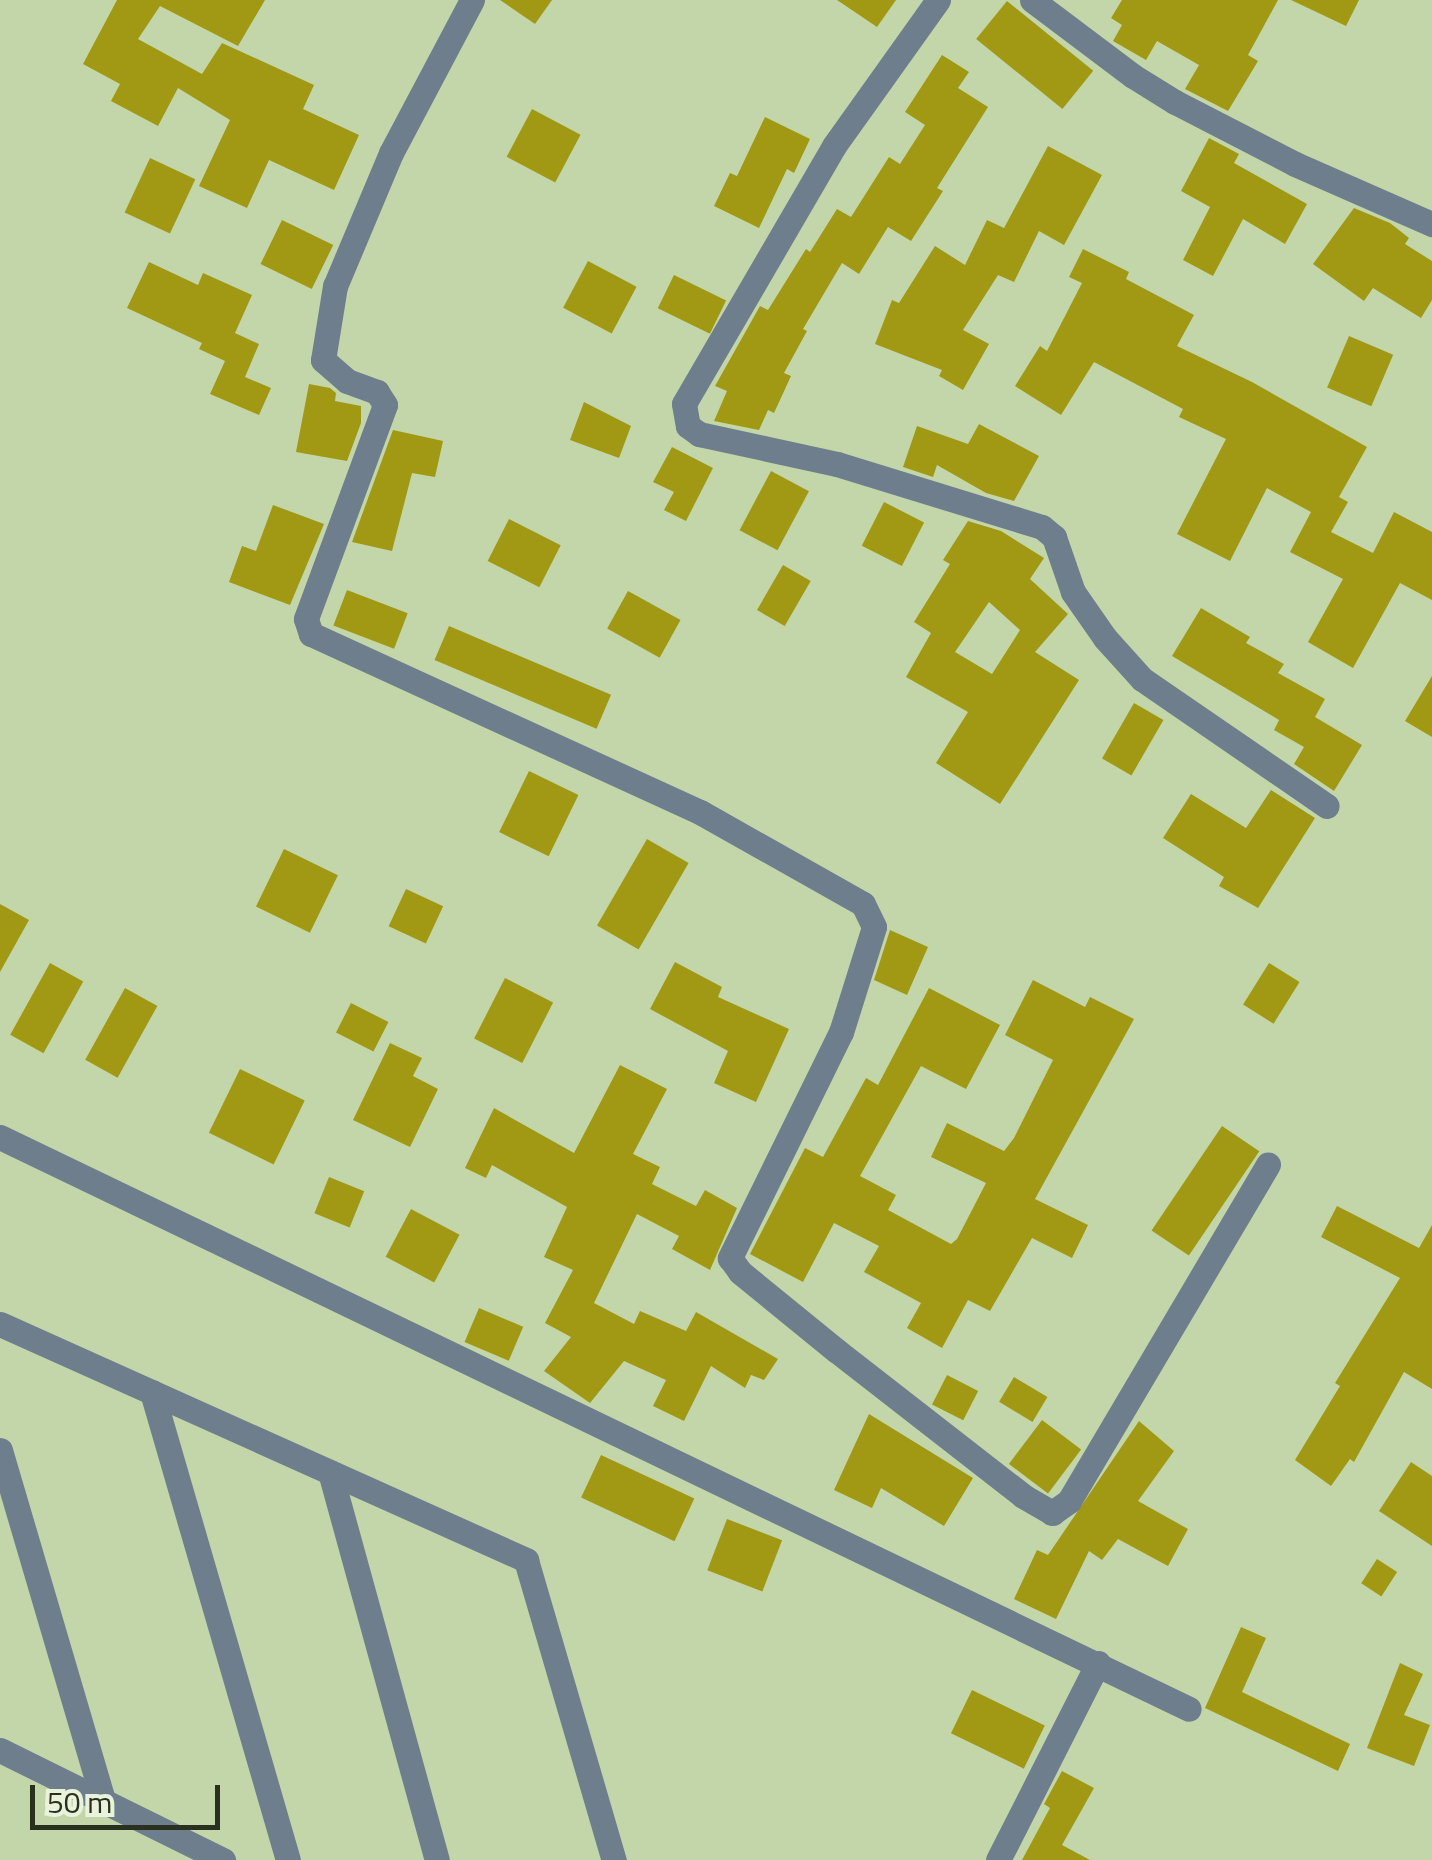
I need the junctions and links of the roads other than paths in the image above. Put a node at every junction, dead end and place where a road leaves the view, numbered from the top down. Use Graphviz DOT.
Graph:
graph roads {
  1 [pos="472,0"];
  2 [pos="938,0"];
  3 [pos="1032,0"];
  4 [pos="1432,224"];
  5 [pos="1327,806"];
  6 [pos="0,1137"];
  7 [pos="1268,1165"];
  8 [pos="0,1324"];
  9 [pos="152,1392"];
  10 [pos="0,1450"];
  11 [pos="330,1472"];
  12 [pos="1098,1662"];
  13 [pos="1189,1709"];
  14 [pos="0,1750"];
  15 [pos="103,1801"];
  16 [pos="222,1860"];
  17 [pos="288,1860"];
  18 [pos="437,1860"];
  19 [pos="614,1860"];
  20 [pos="998,1860"];
  1 -- 7 [label="street"];
  2 -- 5 [label="street"];
  3 -- 4 [label="street"];
  6 -- 12 [label="street"];
  8 -- 9 [label="street"];
  9 -- 11 [label="street"];
  9 -- 17 [label="street"];
  10 -- 15 [label="street"];
  11 -- 18 [label="street"];
  11 -- 19 [label="street"];
  12 -- 13 [label="street"];
  12 -- 20 [label="street"];
  14 -- 15 [label="street"];
  15 -- 16 [label="street"];
}
